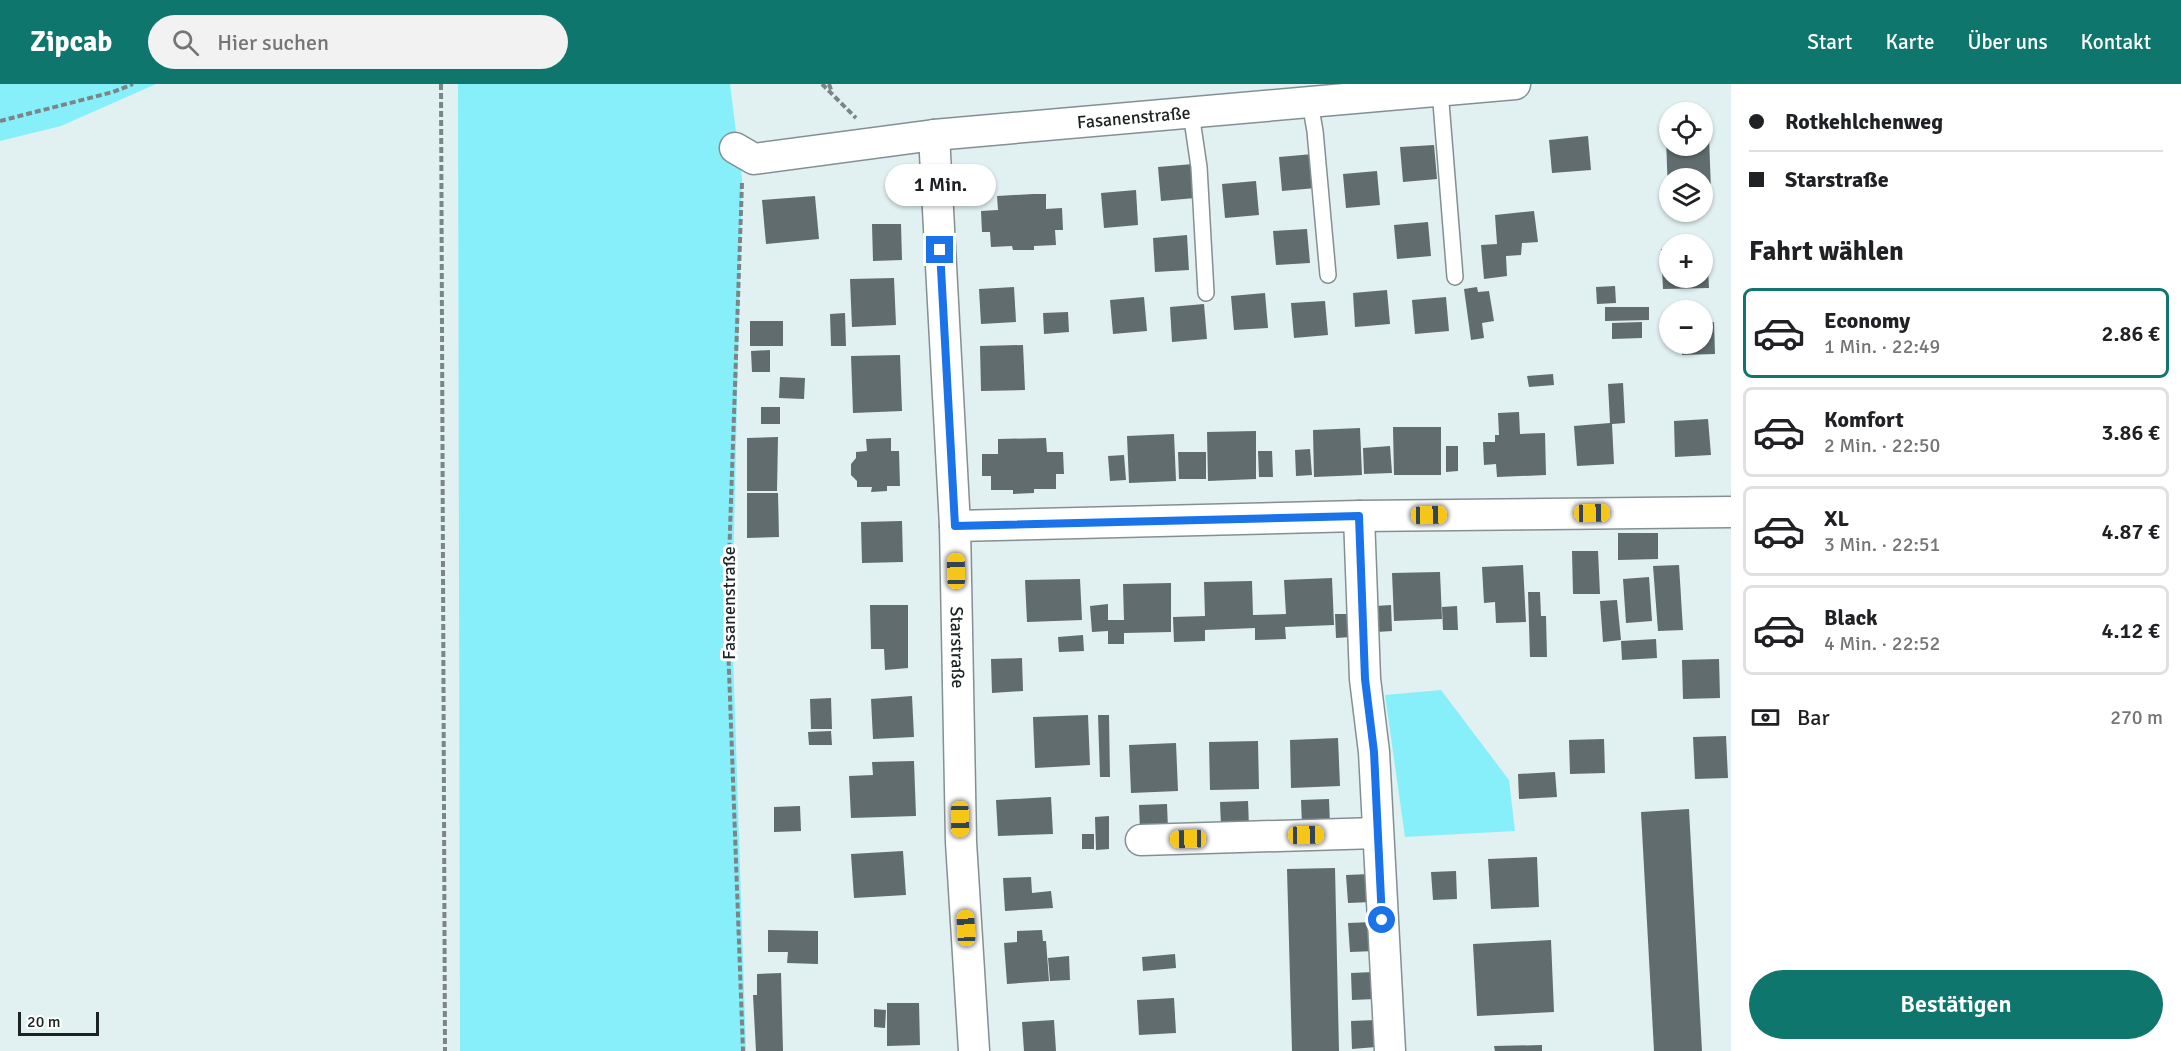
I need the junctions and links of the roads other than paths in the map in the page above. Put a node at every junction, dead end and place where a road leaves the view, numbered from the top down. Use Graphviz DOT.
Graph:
graph roads {
  1 [pos="1515,84"];
  2 [pos="1440,90"];
  3 [pos="1310,103"];
  4 [pos="1191,113"];
  5 [pos="934,135"];
  6 [pos="744,154"];
  7 [pos="1328,274"];
  8 [pos="1455,277"];
  9 [pos="1206,293"];
  10 [pos="1731,512"];
  11 [pos="1359,516"];
  12 [pos="955,526"];
  13 [pos="1377,833"];
  14 [pos="1141,840"];
  15 [pos="974,1051"];
  16 [pos="1390,1051"];
  1 -- 2 [label="street, Fasanenstraße"];
  2 -- 3 [label="street, Fasanenstraße"];
  2 -- 8 [label="lane"];
  3 -- 4 [label="street, Fasanenstraße"];
  3 -- 7 [label="lane"];
  4 -- 5 [label="street, Fasanenstraße"];
  4 -- 9 [label="lane"];
  5 -- 6 [label="street, Fasanenstraße"];
  5 -- 12 [label="street, Starstraße"];
  10 -- 11 [label="street"];
  11 -- 12 [label="street"];
  11 -- 13 [label="street"];
  12 -- 15 [label="street, Starstraße"];
  13 -- 14 [label="street"];
  13 -- 16 [label="street"];
}
